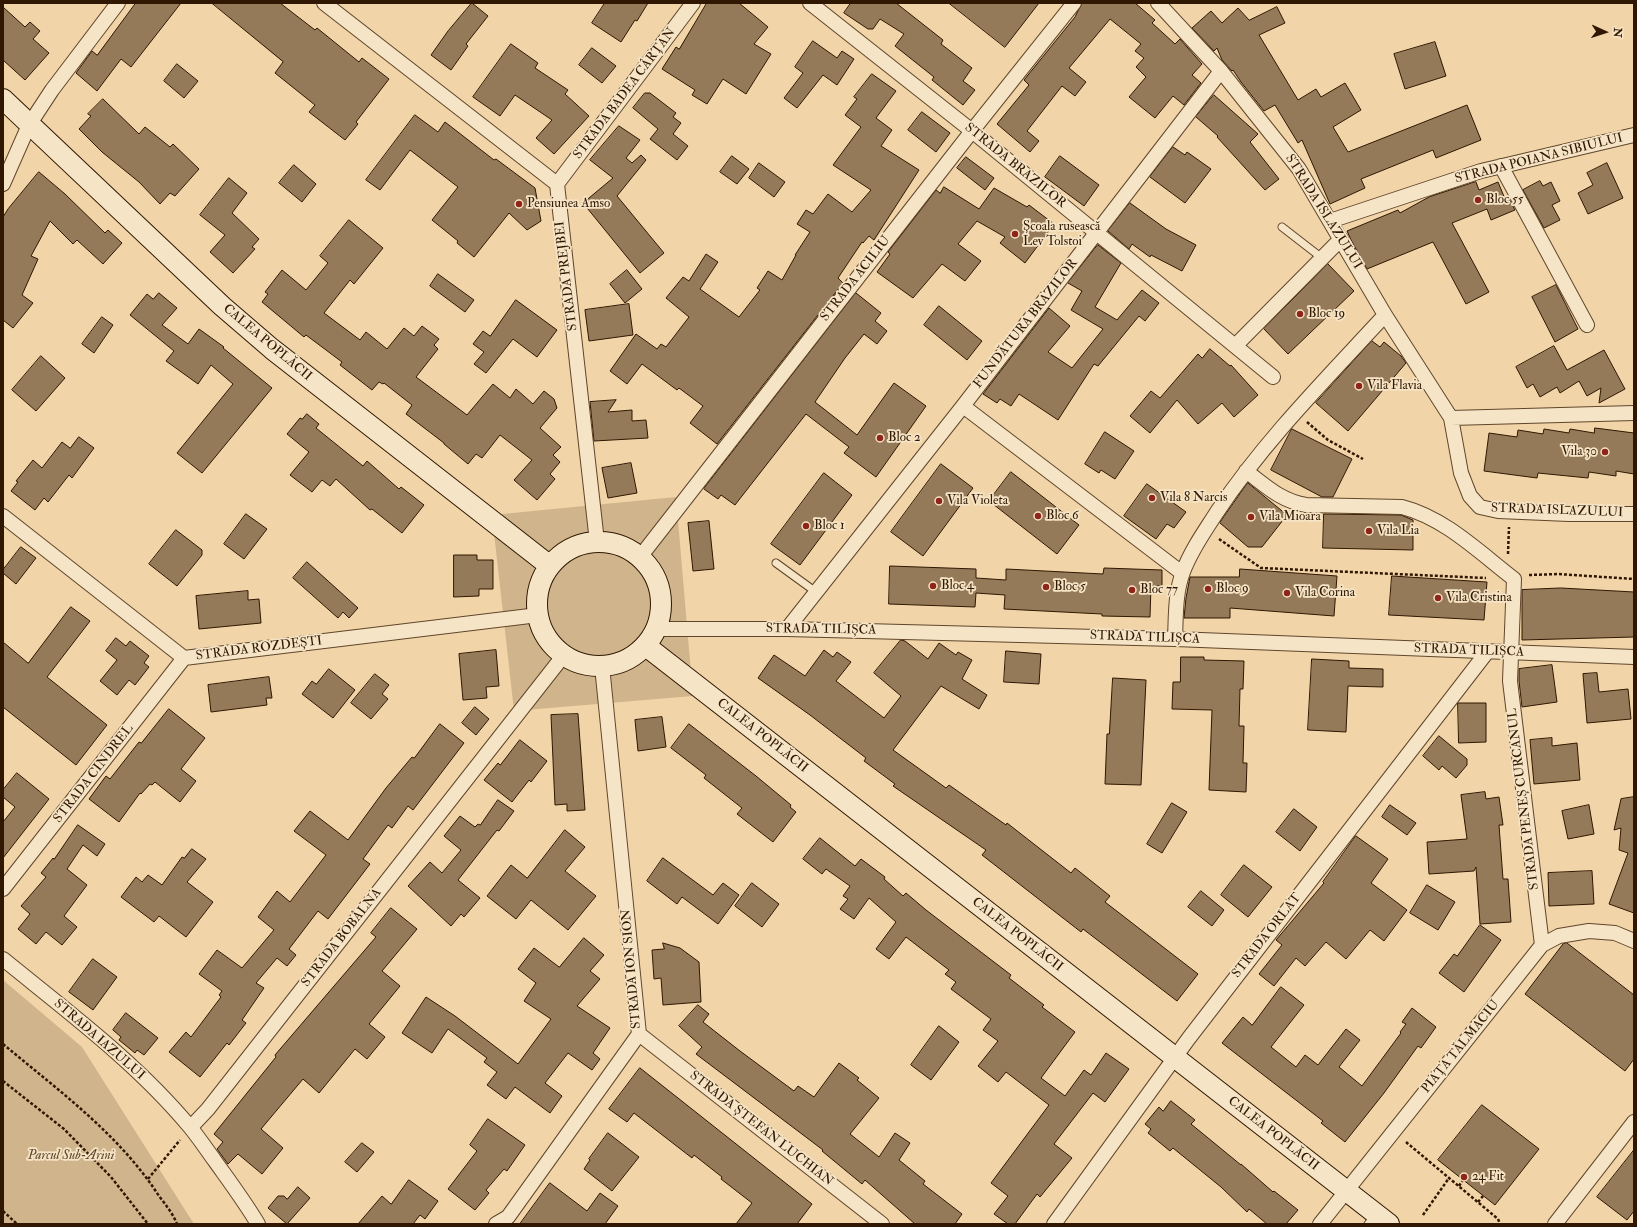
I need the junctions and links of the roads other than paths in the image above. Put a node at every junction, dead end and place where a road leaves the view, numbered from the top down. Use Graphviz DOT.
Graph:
graph roads {
  1 [pos="118,3"];
  2 [pos="324,3"];
  3 [pos="693,3"];
  4 [pos="810,3"];
  5 [pos="1074,3"];
  6 [pos="1158,3"];
  7 [pos="1221,71"];
  8 [pos="3,99"];
  9 [pos="29,125"];
  10 [pos="972,131"];
  11 [pos="1634,135"];
  12 [pos="1501,166"];
  13 [pos="3,184"];
  14 [pos="557,184"];
  15 [pos="1330,221"];
  16 [pos="1282,227"];
  17 [pos="1096,232"];
  18 [pos="1341,239"];
  19 [pos="1322,258"];
  20 [pos="1385,315"];
  21 [pos="1587,325"];
  22 [pos="1236,345"];
  23 [pos="1273,377"];
  24 [pos="962,406"];
  25 [pos="1634,414"];
  26 [pos="1451,418"];
  27 [pos="1246,471"];
  28 [pos="1634,514"];
  29 [pos="3,516"];
  30 [pos="597,542"];
  31 [pos="640,557"];
  32 [pos="776,563"];
  33 [pos="550,566"];
  34 [pos="1182,573"];
  35 [pos="816,592"];
  36 [pos="538,615"];
  37 [pos="656,629"];
  38 [pos="787,629"];
  39 [pos="1175,639"];
  40 [pos="646,646"];
  41 [pos="1487,652"];
  42 [pos="1511,652"];
  43 [pos="564,655"];
  44 [pos="1634,657"];
  45 [pos="184,658"];
  46 [pos="602,666"];
  47 [pos="3,890"];
  48 [pos="1634,941"];
  49 [pos="1542,945"];
  50 [pos="3,959"];
  51 [pos="639,1034"];
  52 [pos="1174,1057"];
  53 [pos="1634,1122"];
  54 [pos="190,1127"];
  55 [pos="1346,1191"];
  56 [pos="1378,1221"];
  57 [pos="258,1224"];
  58 [pos="496,1224"];
  59 [pos="882,1224"];
  60 [pos="1054,1224"];
  61 [pos="1320,1224"];
  62 [pos="1555,1224"];
  1 -- 9 [label="street"];
  2 -- 14 [label="street"];
  3 -- 14 [label="street, STRADA BADEA CÂRȚAN"];
  4 -- 10 [label="street, STRADA BRAZILOR"];
  5 -- 10 [label="street, STRADA ACILIU"];
  6 -- 7 [label="street, STRADA ISLAZULUI"];
  7 -- 15 [label="street, STRADA ISLAZULUI"];
  7 -- 17 [label="street, FUNDĂTURA BRAZILOR"];
  8 -- 9 [label="main road, CALEA POPLĂCII"];
  9 -- 13 [label="street"];
  9 -- 33 [label="main road, CALEA POPLĂCII"];
  10 -- 17 [label="street, STRADA BRAZILOR"];
  10 -- 31 [label="street, STRADA ACILIU"];
  11 -- 12 [label="street, STRADA POIANA SIBIULUI"];
  12 -- 15 [label="street, STRADA POIANA SIBIULUI"];
  12 -- 21 [label="street"];
  14 -- 30 [label="street, STRADA PREJBEI"];
  15 -- 18 [label="street, STRADA ISLAZULUI"];
  16 -- 19 [label="lane"];
  17 -- 22 [label="street, STRADA BRAZILOR"];
  17 -- 24 [label="street, FUNDĂTURA BRAZILOR"];
  18 -- 19 [label="street"];
  18 -- 20 [label="street, STRADA ISLAZULUI"];
  19 -- 22 [label="street"];
  20 -- 26 [label="street, STRADA ISLAZULUI"];
  20 -- 27 [label="street"];
  22 -- 23 [label="street, STRADA BRAZILOR"];
  24 -- 34 [label="street"];
  24 -- 35 [label="street, FUNDĂTURA BRAZILOR"];
  25 -- 26 [label="street"];
  26 -- 28 [label="street, STRADA ISLAZULUI"];
  27 -- 34 [label="street"];
  27 -- 42 [label="street, STRADA PENEȘ CURCANUL"];
  29 -- 45 [label="street, STRADA ROZDEȘTI"];
  30 -- 31 [label="main road"];
  30 -- 33 [label="main road"];
  31 -- 37 [label="main road"];
  32 -- 35 [label="lane"];
  33 -- 36 [label="main road"];
  34 -- 39 [label="street"];
  35 -- 38 [label="street, FUNDĂTURA BRAZILOR"];
  36 -- 43 [label="main road"];
  36 -- 45 [label="street, STRADA ROZDEȘTI"];
  37 -- 38 [label="street, STRADA TILIȘCA"];
  37 -- 40 [label="main road"];
  38 -- 39 [label="street, STRADA TILIȘCA"];
  39 -- 41 [label="street, STRADA TILIȘCA"];
  40 -- 46 [label="main road"];
  40 -- 52 [label="main road, CALEA POPLĂCII"];
  41 -- 42 [label="street, STRADA TILIȘCA"];
  41 -- 52 [label="street, STRADA ORLAT"];
  42 -- 44 [label="street, STRADA TILIȘCA"];
  42 -- 49 [label="street, STRADA PENEȘ CURCANUL"];
  43 -- 46 [label="main road"];
  43 -- 54 [label="street, STRADA BOBÂLNA"];
  45 -- 47 [label="street, STRADA CINDREL"];
  46 -- 51 [label="street, STRADA ION SION"];
  48 -- 49 [label="street, PIAȚA TĂLMACIU"];
  49 -- 55 [label="street, PIAȚA TĂLMACIU"];
  50 -- 54 [label="street, STRADA IAZULUI"];
  51 -- 58 [label="street, STRADA ION SION"];
  51 -- 59 [label="street, STRADA ȘTEFAN LUCHIAN"];
  52 -- 55 [label="main road, CALEA POPLĂCII"];
  52 -- 60 [label="street, STRADA ORLAT"];
  53 -- 62 [label="street"];
  54 -- 57 [label="street"];
  55 -- 56 [label="main road, CALEA POPLĂCII"];
  55 -- 61 [label="street, PIAȚA TĂLMACIU"];
}
